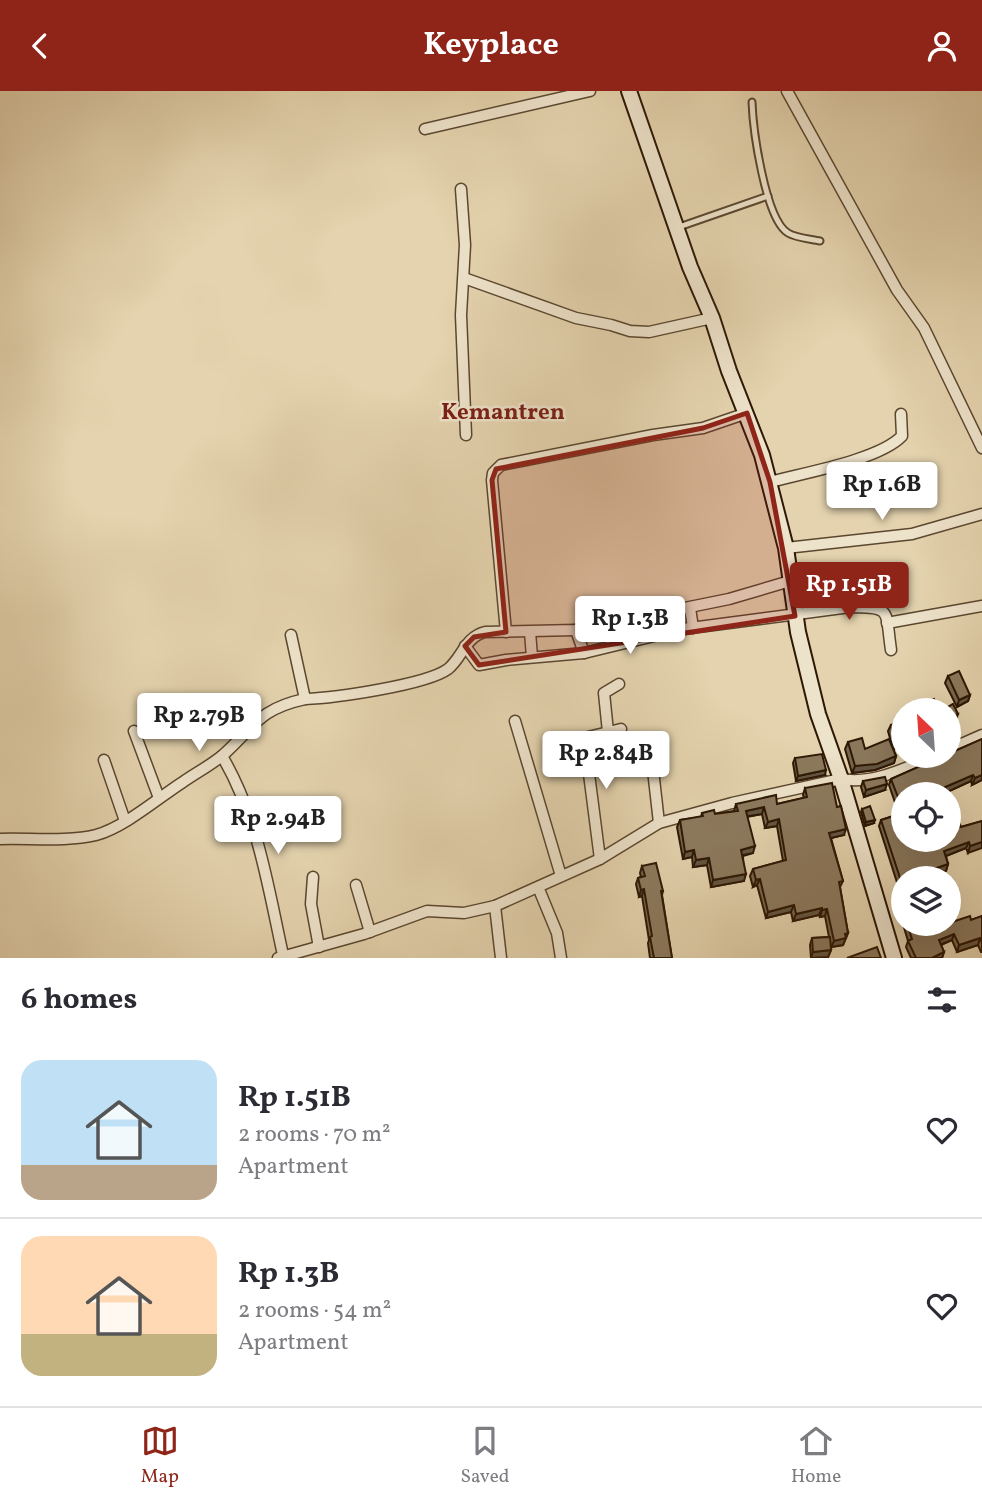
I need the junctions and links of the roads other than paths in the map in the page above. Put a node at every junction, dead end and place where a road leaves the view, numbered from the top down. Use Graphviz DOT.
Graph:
graph roads {
  1 [pos="590,91"];
  2 [pos="628,91"];
  3 [pos="786,91"];
  4 [pos="752,102"];
  5 [pos="425,129"];
  6 [pos="461,189"];
  7 [pos="768,196"];
  8 [pos="676,228"];
  9 [pos="820,241"];
  10 [pos="464,278"];
  11 [pos="712,319"];
  12 [pos="747,413"];
  13 [pos="901,414"];
  14 [pos="466,435"];
  15 [pos="982,448"];
  16 [pos="770,482"];
  17 [pos="982,514"];
  18 [pos="786,548"];
  19 [pos="792,589"];
  20 [pos="982,606"];
  21 [pos="795,616"];
  22 [pos="691,618"];
  23 [pos="887,623"];
  24 [pos="506,632"];
  25 [pos="577,633"];
  26 [pos="291,635"];
  27 [pos="531,635"];
  28 [pos="467,649"];
  29 [pos="582,650"];
  30 [pos="891,650"];
  31 [pos="532,655"];
  32 [pos="619,684"];
  33 [pos="305,699"];
  34 [pos="515,721"];
  35 [pos="621,729"];
  36 [pos="134,731"];
  37 [pos="608,732"];
  38 [pos="982,735"];
  39 [pos="961,744"];
  40 [pos="656,746"];
  41 [pos="223,758"];
  42 [pos="104,760"];
  43 [pos="905,768"];
  44 [pos="841,779"];
  45 [pos="159,798"];
  46 [pos="125,821"];
  47 [pos="659,823"];
  48 [pos="0,839"];
  49 [pos="600,859"];
  50 [pos="561,876"];
  51 [pos="313,877"];
  52 [pos="356,885"];
  53 [pos="538,887"];
  54 [pos="495,906"];
  55 [pos="370,932"];
  56 [pos="319,947"];
  57 [pos="281,957"];
  58 [pos="501,958"];
  59 [pos="561,958"];
  60 [pos="894,958"];
  1 -- 5 [label="street"];
  2 -- 8 [label="street"];
  3 -- 15 [label="street"];
  4 -- 7 [label="lane"];
  6 -- 10 [label="street"];
  7 -- 8 [label="lane"];
  7 -- 9 [label="lane"];
  8 -- 11 [label="street"];
  10 -- 11 [label="street"];
  10 -- 14 [label="street"];
  11 -- 12 [label="street"];
  12 -- 16 [label="street"];
  12 -- 24 [label="street"];
  13 -- 16 [label="street"];
  16 -- 18 [label="street"];
  17 -- 18 [label="street"];
  18 -- 19 [label="street"];
  19 -- 21 [label="street"];
  19 -- 22 [label="street"];
  20 -- 23 [label="street"];
  21 -- 22 [label="street"];
  21 -- 23 [label="street"];
  21 -- 44 [label="street"];
  22 -- 25 [label="street"];
  22 -- 29 [label="street"];
  23 -- 30 [label="street"];
  24 -- 27 [label="street"];
  24 -- 28 [label="street"];
  25 -- 27 [label="street"];
  25 -- 29 [label="street"];
  26 -- 33 [label="street"];
  27 -- 31 [label="street"];
  28 -- 31 [label="street"];
  28 -- 33 [label="street"];
  29 -- 31 [label="street"];
  32 -- 37 [label="street"];
  33 -- 41 [label="street"];
  34 -- 50 [label="street"];
  35 -- 37 [label="street"];
  36 -- 45 [label="street"];
  37 -- 49 [label="street"];
  38 -- 39 [label="street"];
  40 -- 47 [label="street"];
  41 -- 45 [label="street"];
  41 -- 57 [label="street"];
  42 -- 46 [label="street"];
  43 -- 44 [label="street"];
  44 -- 47 [label="street"];
  44 -- 60 [label="street"];
  45 -- 46 [label="street"];
  46 -- 48 [label="street"];
  47 -- 49 [label="street"];
  49 -- 50 [label="street"];
  50 -- 53 [label="street"];
  51 -- 56 [label="street"];
  52 -- 55 [label="street"];
  53 -- 54 [label="street"];
  53 -- 59 [label="street"];
  54 -- 55 [label="street"];
  54 -- 58 [label="street"];
  55 -- 56 [label="street"];
  56 -- 57 [label="street"];
}
